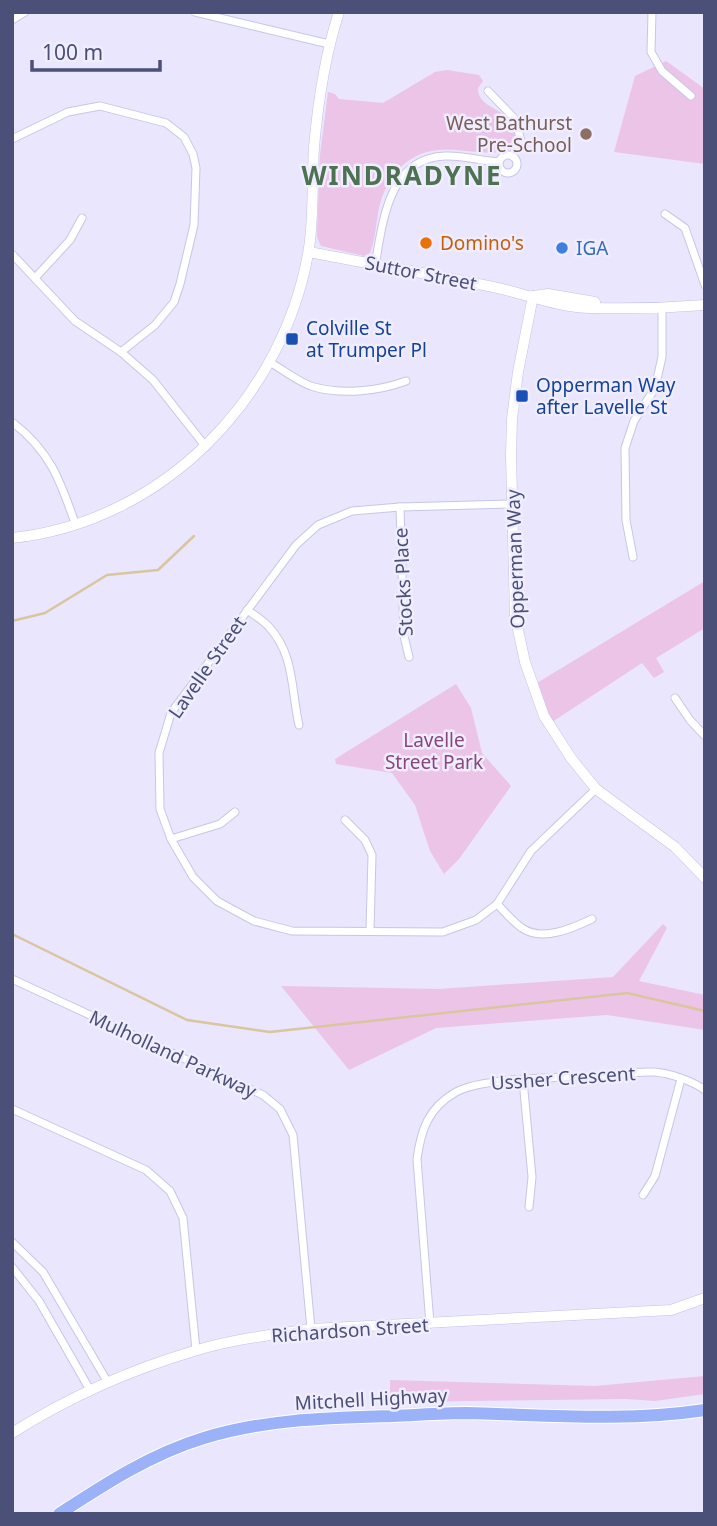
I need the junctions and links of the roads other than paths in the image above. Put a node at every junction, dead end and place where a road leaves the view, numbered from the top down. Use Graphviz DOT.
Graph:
graph roads {
  1 [pos="25,12"];
  2 [pos="195,12"];
  3 [pos="340,12"];
  4 [pos="652,12"];
  5 [pos="219,15"];
  6 [pos="12,20"];
  7 [pos="329,44"];
  8 [pos="488,92"];
  9 [pos="691,96"];
  10 [pos="12,139"];
  11 [pos="513,156"];
  12 [pos="499,162"];
  13 [pos="665,214"];
  14 [pos="82,218"];
  15 [pos="309,252"];
  16 [pos="12,254"];
  17 [pos="375,265"];
  18 [pos="35,278"];
  19 [pos="705,285"];
  20 [pos="533,296"];
  21 [pos="705,305"];
  22 [pos="662,309"];
  23 [pos="121,352"];
  24 [pos="271,363"];
  25 [pos="406,381"];
  26 [pos="12,422"];
  27 [pos="206,447"];
  28 [pos="512,504"];
  29 [pos="400,507"];
  30 [pos="75,523"];
  31 [pos="12,538"];
  32 [pos="633,557"];
  33 [pos="247,610"];
  34 [pos="409,657"];
  35 [pos="676,698"];
  36 [pos="299,725"];
  37 [pos="705,736"];
  38 [pos="596,789"];
  39 [pos="235,812"];
  40 [pos="345,820"];
  41 [pos="171,839"];
  42 [pos="704,875"];
  43 [pos="497,904"];
  44 [pos="592,919"];
  45 [pos="370,931"];
  46 [pos="12,979"];
  47 [pos="681,1079"];
  48 [pos="523,1080"];
  49 [pos="705,1090"];
  50 [pos="12,1110"];
  51 [pos="643,1195"];
  52 [pos="529,1207"];
  53 [pos="12,1242"];
  54 [pos="12,1267"];
  55 [pos="705,1298"];
  56 [pos="430,1324"];
  57 [pos="311,1329"];
  58 [pos="196,1350"];
  59 [pos="107,1381"];
  60 [pos="90,1390"];
  61 [pos="705,1410"];
  62 [pos="12,1433"];
  63 [pos="59,1514"];
  1 -- 6 [label="street"];
  2 -- 5 [label="street"];
  3 -- 7 [label="street"];
  4 -- 9 [label="street"];
  5 -- 7 [label="street"];
  7 -- 15 [label="street"];
  8 -- 11 [label="street"];
  10 -- 23 [label="street"];
  11 -- 12 [label="street"];
  11 -- 12 [label="street"];
  12 -- 17 [label="street"];
  13 -- 19 [label="street"];
  14 -- 18 [label="street"];
  15 -- 17 [label="street, Suttor Street"];
  15 -- 24 [label="street"];
  16 -- 18 [label="street"];
  17 -- 20 [label="street, Suttor Street"];
  18 -- 23 [label="street"];
  20 -- 22 [label="street, Suttor Street"];
  20 -- 28 [label="street, Opperman Way"];
  21 -- 22 [label="street, Suttor Street"];
  22 -- 32 [label="street"];
  23 -- 27 [label="street"];
  24 -- 25 [label="street"];
  24 -- 27 [label="street"];
  26 -- 30 [label="street"];
  27 -- 30 [label="street"];
  28 -- 29 [label="street, Lavelle Street"];
  28 -- 38 [label="street, Opperman Way"];
  29 -- 33 [label="street, Lavelle Street"];
  29 -- 34 [label="street, Stocks Place"];
  30 -- 31 [label="street"];
  33 -- 36 [label="street"];
  33 -- 41 [label="street, Lavelle Street"];
  35 -- 37 [label="street"];
  38 -- 42 [label="street, Opperman Way"];
  38 -- 43 [label="street, Lavelle Street"];
  39 -- 41 [label="street"];
  40 -- 45 [label="street"];
  41 -- 45 [label="street, Lavelle Street"];
  43 -- 44 [label="street"];
  43 -- 45 [label="street, Lavelle Street"];
  46 -- 57 [label="street, Mulholland Parkway"];
  47 -- 48 [label="street, Ussher Crescent"];
  47 -- 49 [label="street, Ussher Crescent"];
  47 -- 51 [label="street"];
  48 -- 52 [label="street"];
  48 -- 56 [label="street, Ussher Crescent"];
  50 -- 58 [label="street"];
  53 -- 59 [label="street"];
  54 -- 60 [label="street"];
  55 -- 56 [label="street, Richardson Street"];
  56 -- 57 [label="street, Richardson Street"];
  57 -- 58 [label="street, Richardson Street"];
  58 -- 59 [label="street, Richardson Street"];
  59 -- 60 [label="street, Richardson Street"];
  60 -- 62 [label="street, Richardson Street"];
  61 -- 63 [label="highway, Mitchell Highway"];
}
